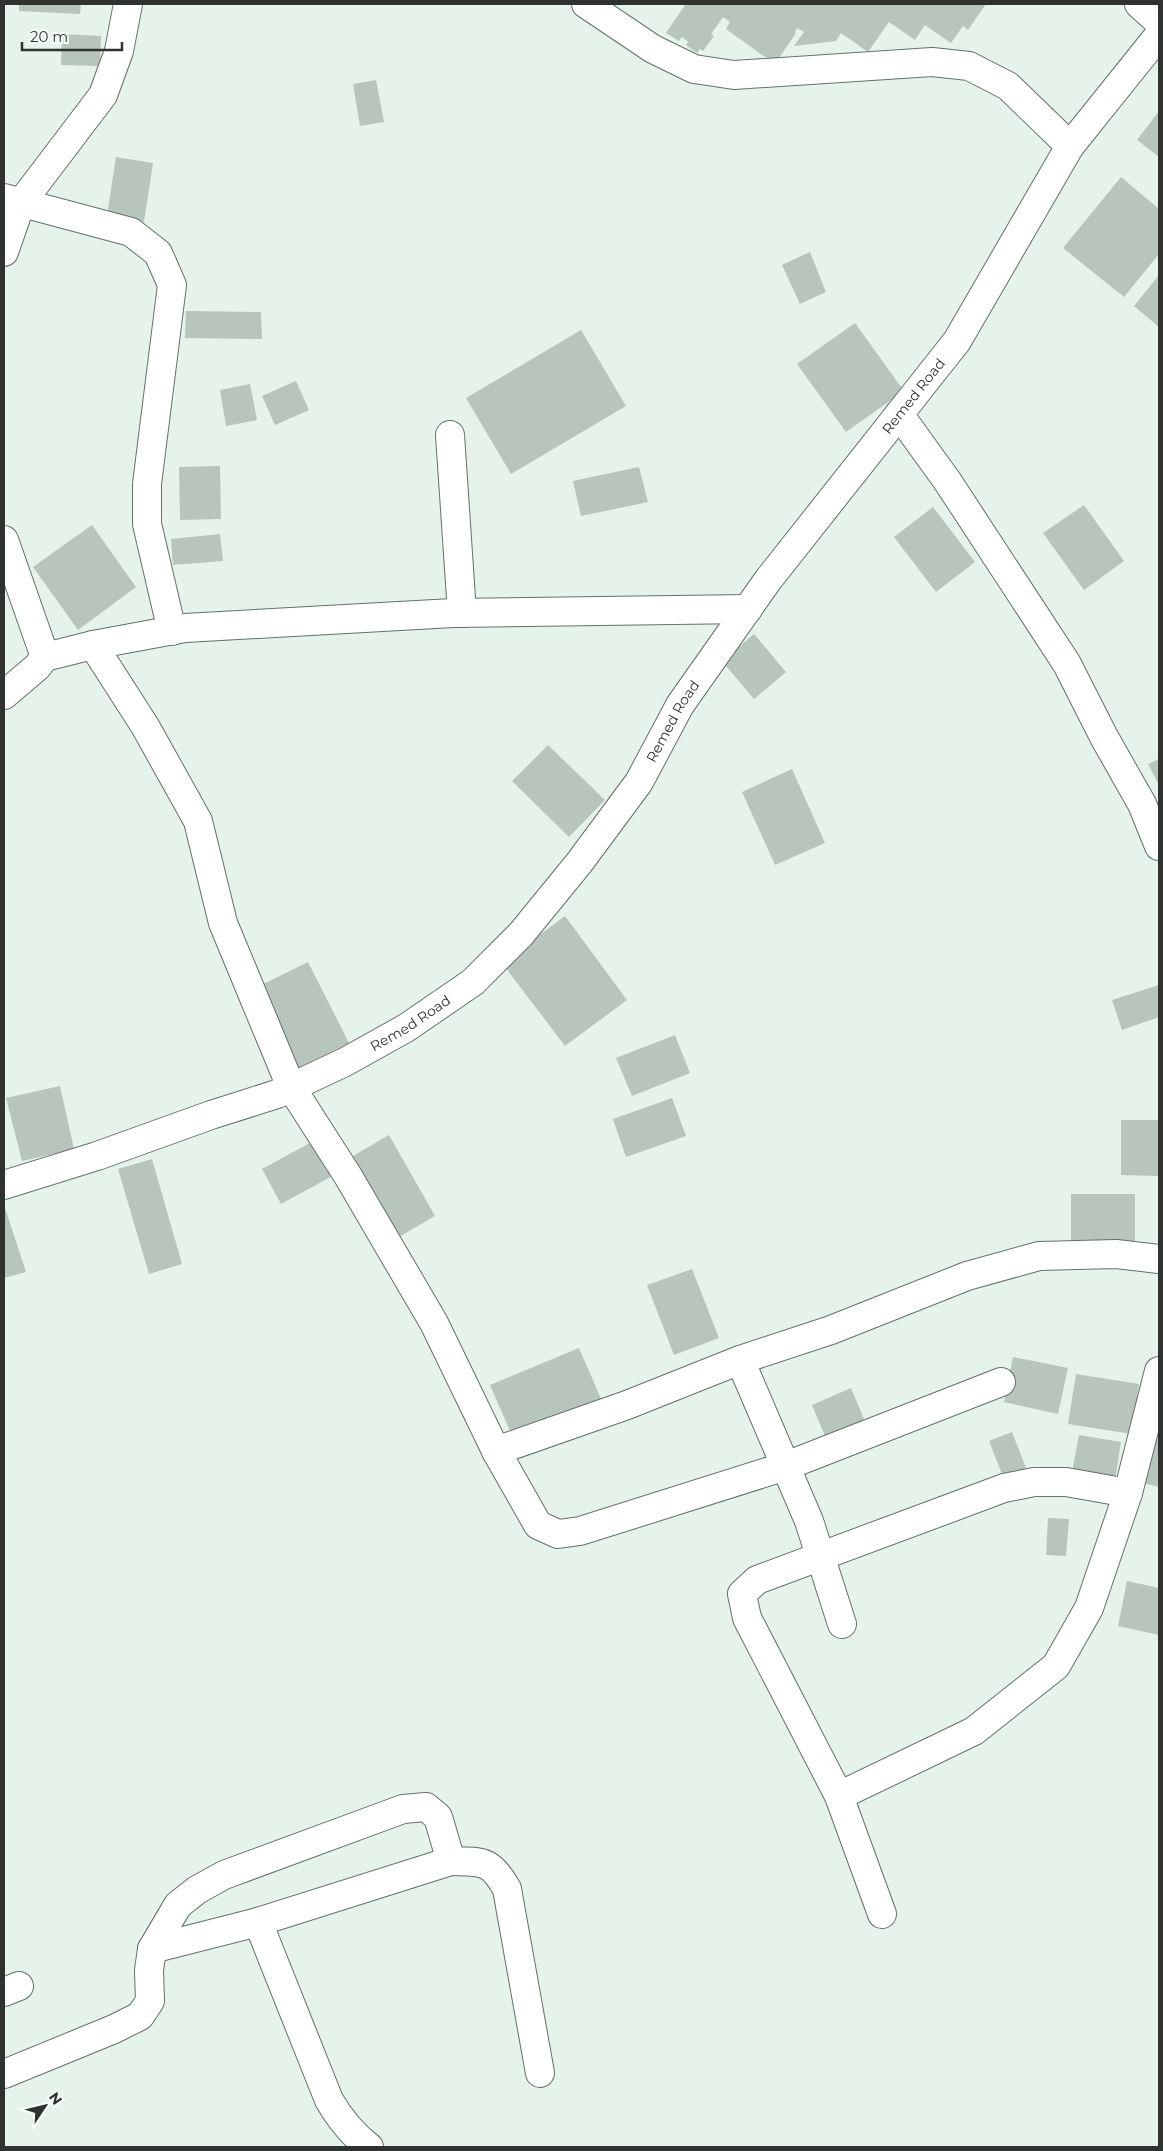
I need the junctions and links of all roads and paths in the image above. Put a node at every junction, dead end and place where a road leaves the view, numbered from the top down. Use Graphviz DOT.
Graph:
graph roads {
  1 [pos="128,4"];
  2 [pos="1139,4"];
  3 [pos="595,7"];
  4 [pos="1159,22"];
  5 [pos="1159,35"];
  6 [pos="1070,146"];
  7 [pos="12,201"];
  8 [pos="4,252"];
  9 [pos="899,414"];
  10 [pos="450,435"];
  11 [pos="4,540"];
  12 [pos="748,609"];
  13 [pos="462,613"];
  14 [pos="172,631"];
  15 [pos="93,645"];
  16 [pos="45,657"];
  17 [pos="4,694"];
  18 [pos="1159,846"];
  19 [pos="292,1088"];
  20 [pos="4,1185"];
  21 [pos="1159,1258"];
  22 [pos="740,1360"];
  23 [pos="1159,1371"];
  24 [pos="1001,1382"];
  25 [pos="496,1451"];
  26 [pos="786,1466"];
  27 [pos="1128,1494"];
  28 [pos="820,1555"];
  29 [pos="842,1624"];
  30 [pos="839,1796"];
  31 [pos="451,1861"];
  32 [pos="882,1914"];
  33 [pos="258,1922"];
  34 [pos="152,1949"];
  35 [pos="540,2073"];
  36 [pos="4,2074"];
  37 [pos="369,2147"];
  1 -- 7 [label="street"];
  2 -- 4 [label="street"];
  3 -- 6 [label="street"];
  5 -- 6 [label="street, Remed Road"];
  6 -- 9 [label="street, Remed Road"];
  7 -- 8 [label="street"];
  7 -- 14 [label="street"];
  9 -- 12 [label="street, Remed Road"];
  9 -- 18 [label="street"];
  10 -- 13 [label="street"];
  11 -- 16 [label="street"];
  12 -- 13 [label="street"];
  12 -- 19 [label="street, Remed Road"];
  13 -- 14 [label="street"];
  14 -- 15 [label="street"];
  15 -- 16 [label="street"];
  15 -- 19 [label="street"];
  16 -- 17 [label="street"];
  19 -- 20 [label="street, Remed Road"];
  19 -- 25 [label="street"];
  21 -- 22 [label="street"];
  22 -- 25 [label="street"];
  22 -- 26 [label="street"];
  23 -- 27 [label="street"];
  24 -- 26 [label="street"];
  25 -- 26 [label="street"];
  26 -- 28 [label="street"];
  27 -- 28 [label="street"];
  27 -- 30 [label="street"];
  28 -- 29 [label="street"];
  28 -- 30 [label="street"];
  30 -- 32 [label="street"];
  31 -- 33 [label="street"];
  31 -- 34 [label="street"];
  31 -- 35 [label="street"];
  33 -- 34 [label="street"];
  33 -- 37 [label="street"];
  34 -- 36 [label="street"];
}
